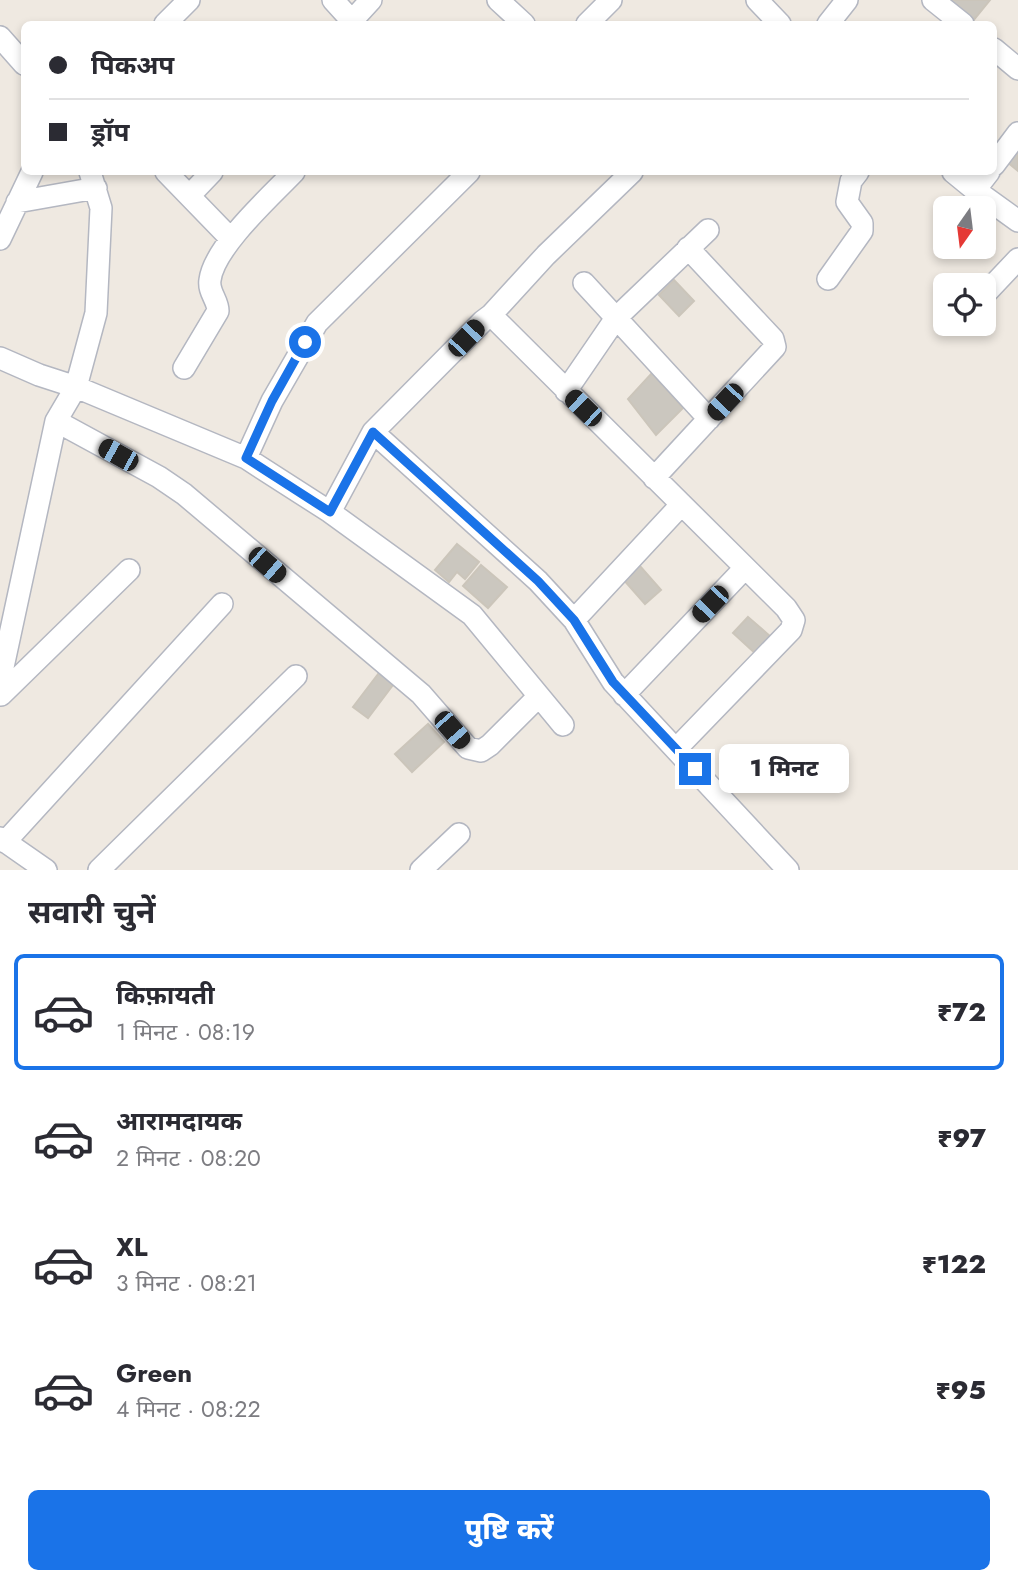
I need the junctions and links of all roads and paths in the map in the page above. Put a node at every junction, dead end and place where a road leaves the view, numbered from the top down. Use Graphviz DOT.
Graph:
graph roads {
  1 [pos="189,0"];
  2 [pos="332,0"];
  3 [pos="371,0"];
  4 [pos="498,0"];
  5 [pos="611,0"];
  6 [pos="757,0"];
  7 [pos="847,0"];
  8 [pos="933,0"];
  9 [pos="168,21"];
  10 [pos="348,21"];
  11 [pos="352,21"];
  12 [pos="521,21"];
  13 [pos="590,21"];
  14 [pos="777,21"];
  15 [pos="830,21"];
  16 [pos="959,21"];
  17 [pos="0,37"];
  18 [pos="997,52"];
  19 [pos="21,61"];
  20 [pos="1018,69"];
  21 [pos="1018,133"];
  22 [pos="997,161"];
  23 [pos="30,175"];
  24 [pos="169,175"];
  25 [pos="209,175"];
  26 [pos="291,175"];
  27 [pos="466,175"];
  28 [pos="629,175"];
  29 [pos="856,175"];
  30 [pos="957,175"];
  31 [pos="987,175"];
  32 [pos="93,180"];
  33 [pos="975,190"];
  34 [pos="190,195"];
  35 [pos="9,210"];
  36 [pos="1018,221"];
  37 [pos="708,230"];
  38 [pos="0,239"];
  39 [pos="230,239"];
  40 [pos="688,248"];
  41 [pos="1018,259"];
  42 [pos="828,279"];
  43 [pos="996,282"];
  44 [pos="583,283"];
  45 [pos="491,315"];
  46 [pos="616,318"];
  47 [pos="0,358"];
  48 [pos="184,368"];
  49 [pos="76,387"];
  50 [pos="566,391"];
  51 [pos="709,419"];
  52 [pos="56,421"];
  53 [pos="373,432"];
  54 [pos="246,458"];
  55 [pos="654,478"];
  56 [pos="681,505"];
  57 [pos="330,512"];
  58 [pos="745,568"];
  59 [pos="129,570"];
  60 [pos="222,604"];
  61 [pos="574,620"];
  62 [pos="296,676"];
  63 [pos="0,691"];
  64 [pos="624,695"];
  65 [pos="538,696"];
  66 [pos="564,725"];
  67 [pos="676,749"];
  68 [pos="458,834"];
  69 [pos="2,840"];
  70 [pos="46,870"];
  71 [pos="99,870"];
  72 [pos="421,870"];
  73 [pos="788,870"];
  1 -- 9 [label="street"];
  2 -- 10 [label="street"];
  3 -- 11 [label="street"];
  4 -- 12 [label="street"];
  5 -- 13 [label="street"];
  6 -- 14 [label="street"];
  7 -- 15 [label="street"];
  8 -- 16 [label="street"];
  17 -- 19 [label="street"];
  18 -- 20 [label="street"];
  21 -- 22 [label="street"];
  23 -- 35 [label="street"];
  24 -- 34 [label="street"];
  25 -- 34 [label="street"];
  26 -- 39 [label="street"];
  27 -- 54 [label="street"];
  28 -- 45 [label="street"];
  29 -- 42 [label="street"];
  30 -- 33 [label="street"];
  31 -- 33 [label="street"];
  32 -- 35 [label="street"];
  32 -- 49 [label="street"];
  33 -- 36 [label="street"];
  34 -- 39 [label="street"];
  35 -- 38 [label="street"];
  37 -- 40 [label="street"];
  39 -- 48 [label="street"];
  40 -- 46 [label="street"];
  40 -- 51 [label="street"];
  41 -- 43 [label="street"];
  44 -- 46 [label="street"];
  45 -- 50 [label="street"];
  45 -- 53 [label="street"];
  46 -- 50 [label="street"];
  46 -- 51 [label="street"];
  47 -- 49 [label="street"];
  49 -- 52 [label="street"];
  49 -- 54 [label="street"];
  50 -- 55 [label="street"];
  51 -- 55 [label="street"];
  52 -- 63 [label="street"];
  52 -- 65 [label="street"];
  53 -- 57 [label="street"];
  53 -- 61 [label="street"];
  54 -- 57 [label="street"];
  55 -- 56 [label="street"];
  56 -- 58 [label="street"];
  56 -- 61 [label="street"];
  57 -- 65 [label="street"];
  58 -- 64 [label="street"];
  58 -- 67 [label="street"];
  59 -- 63 [label="street"];
  60 -- 69 [label="street"];
  61 -- 64 [label="street"];
  62 -- 71 [label="street"];
  64 -- 67 [label="street"];
  65 -- 66 [label="street"];
  67 -- 73 [label="street"];
  68 -- 72 [label="street"];
  69 -- 70 [label="street"];
}
